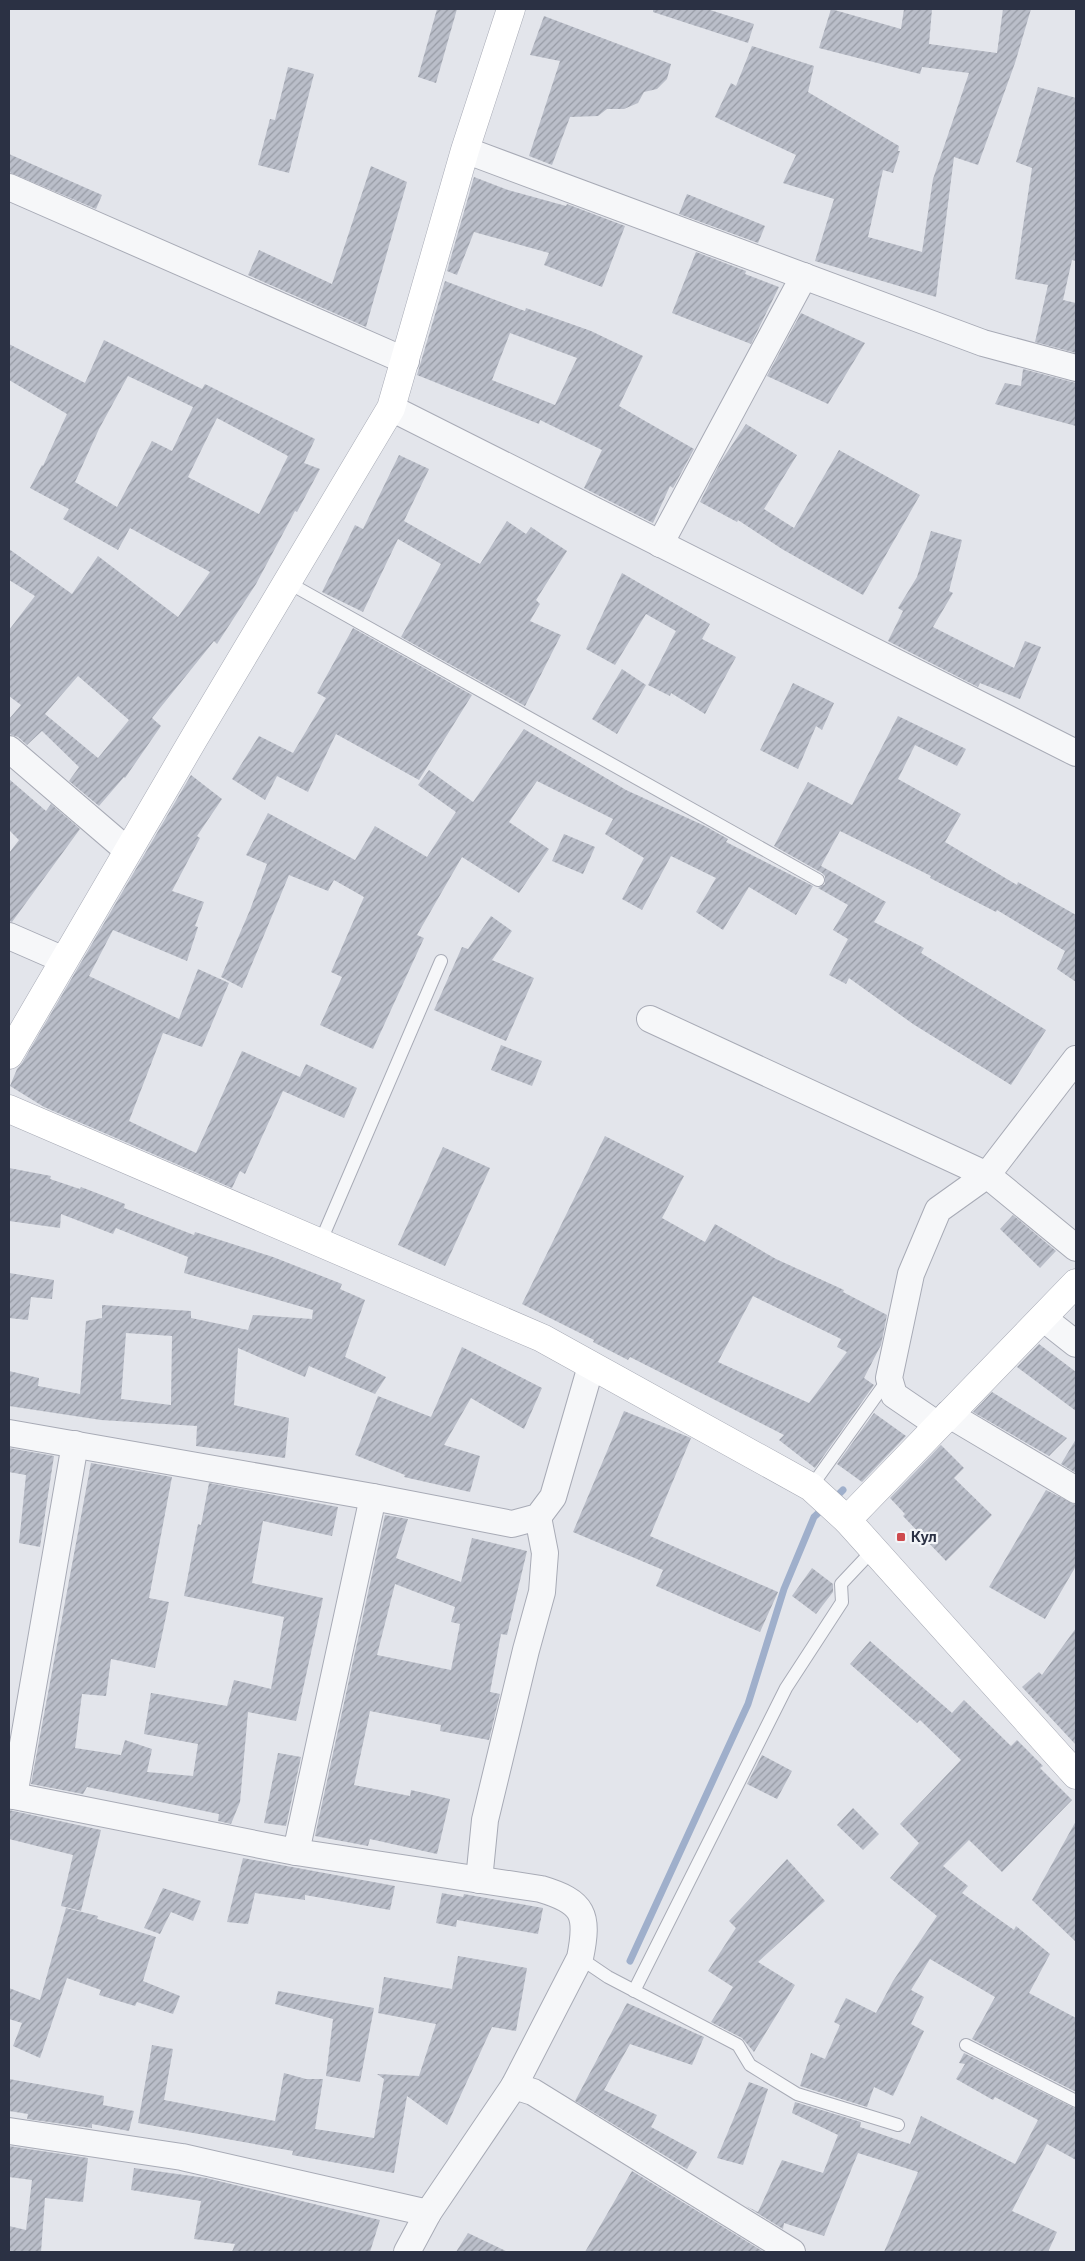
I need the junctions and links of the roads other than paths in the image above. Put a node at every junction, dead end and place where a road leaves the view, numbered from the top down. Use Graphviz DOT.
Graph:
graph roads {
  1 [pos="511,9"];
  2 [pos="465,150"];
  3 [pos="9,187"];
  4 [pos="804,276"];
  5 [pos="406,361"];
  6 [pos="1076,368"];
  7 [pos="391,408"];
  8 [pos="660,544"];
  9 [pos="286,582"];
  10 [pos="9,749"];
  11 [pos="1076,753"];
  12 [pos="128,851"];
  13 [pos="818,880"];
  14 [pos="9,936"];
  15 [pos="64,960"];
  16 [pos="441,961"];
  17 [pos="650,1019"];
  18 [pos="9,1055"];
  19 [pos="1076,1060"];
  20 [pos="9,1109"];
  21 [pos="987,1175"];
  22 [pos="320,1243"];
  23 [pos="1076,1248"];
  24 [pos="1076,1283"];
  25 [pos="1042,1318"];
  26 [pos="1076,1344"];
  27 [pos="591,1366"];
  28 [pos="889,1378"];
  29 [pos="943,1419"];
  30 [pos="9,1433"];
  31 [pos="75,1444"];
  32 [pos="811,1488"];
  33 [pos="1076,1490"];
  34 [pos="374,1497"];
  35 [pos="538,1517"];
  36 [pos="847,1520"];
  37 [pos="874,1549"];
  38 [pos="1076,1775"];
  39 [pos="11,1796"];
  40 [pos="296,1852"];
  41 [pos="480,1880"];
  42 [pos="580,1958"];
  43 [pos="634,1991"];
  44 [pos="966,2045"];
  45 [pos="514,2086"];
  46 [pos="1076,2101"];
  47 [pos="898,2125"];
  48 [pos="9,2131"];
  49 [pos="428,2213"];
  50 [pos="408,2252"];
  51 [pos="792,2252"];
  1 -- 2 [label="street"];
  2 -- 4 [label="street"];
  2 -- 5 [label="street"];
  3 -- 5 [label="street"];
  4 -- 6 [label="street"];
  4 -- 8 [label="street"];
  5 -- 7 [label="street"];
  7 -- 8 [label="street"];
  7 -- 9 [label="street"];
  8 -- 11 [label="street"];
  9 -- 12 [label="street"];
  9 -- 13 [label="lane"];
  10 -- 12 [label="street"];
  12 -- 15 [label="street"];
  14 -- 15 [label="street"];
  15 -- 18 [label="street"];
  16 -- 22 [label="lane"];
  17 -- 21 [label="street"];
  19 -- 21 [label="street"];
  20 -- 22 [label="street"];
  21 -- 23 [label="street"];
  21 -- 28 [label="street"];
  22 -- 27 [label="street"];
  24 -- 25 [label="street"];
  25 -- 26 [label="street"];
  25 -- 29 [label="street"];
  27 -- 32 [label="street"];
  27 -- 35 [label="street"];
  28 -- 29 [label="street"];
  28 -- 32 [label="lane"];
  29 -- 33 [label="street"];
  29 -- 36 [label="street"];
  30 -- 31 [label="street"];
  31 -- 34 [label="street"];
  31 -- 39 [label="street"];
  32 -- 36 [label="street"];
  34 -- 35 [label="street"];
  34 -- 40 [label="street"];
  35 -- 41 [label="street"];
  36 -- 37 [label="street"];
  37 -- 38 [label="street"];
  37 -- 43 [label="lane"];
  39 -- 40 [label="street"];
  40 -- 41 [label="street"];
  41 -- 42 [label="street"];
  42 -- 43 [label="lane"];
  42 -- 45 [label="street"];
  43 -- 47 [label="lane"];
  44 -- 46 [label="lane"];
  45 -- 49 [label="street"];
  45 -- 51 [label="street"];
  48 -- 49 [label="street"];
  49 -- 50 [label="street"];
}
